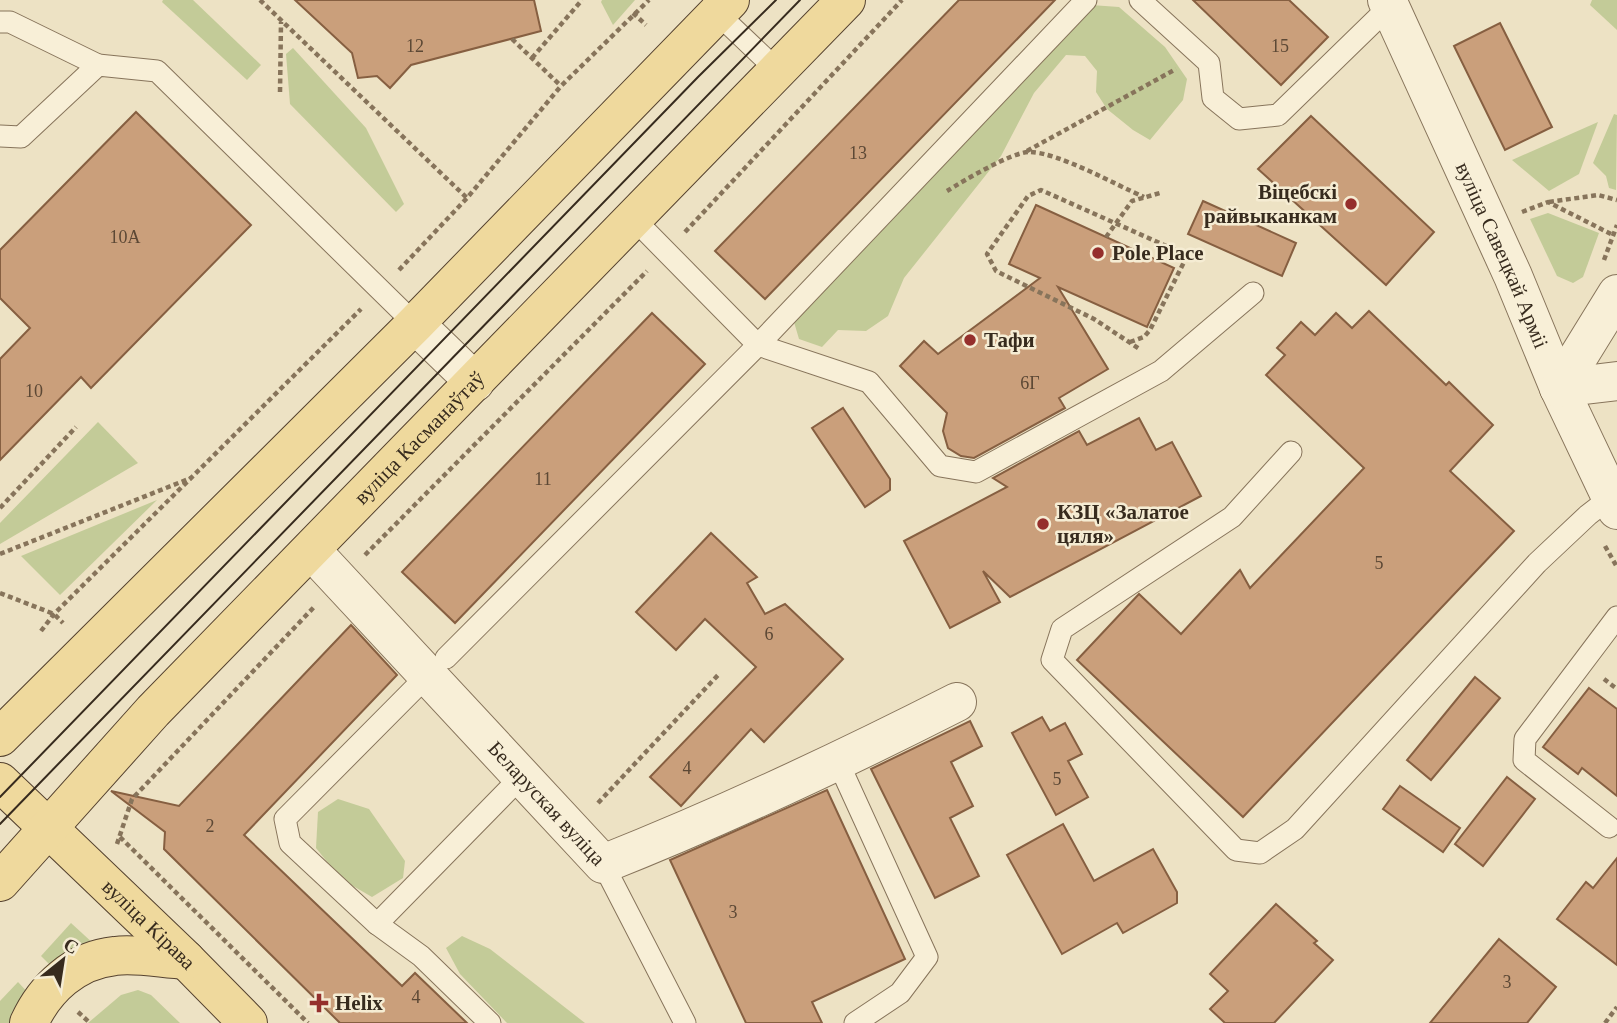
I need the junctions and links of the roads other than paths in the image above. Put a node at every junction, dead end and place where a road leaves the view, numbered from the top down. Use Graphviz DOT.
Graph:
graph roads {
  1 [pos="846,0"];
  2 [pos="1086,0"];
  3 [pos="1140,0"];
  4 [pos="1388,3"];
  5 [pos="719,4"];
  6 [pos="0,22"];
  7 [pos="99,65"];
  8 [pos="778,72"];
  9 [pos="0,136"];
  10 [pos="634,219"];
  11 [pos="1610,280"];
  12 [pos="1253,293"];
  13 [pos="415,324"];
  14 [pos="758,345"];
  15 [pos="1617,381"];
  16 [pos="475,382"];
  17 [pos="1559,388"];
  18 [pos="1291,452"];
  19 [pos="1614,504"];
  20 [pos="311,550"];
  21 [pos="1617,617"];
  22 [pos="437,667"];
  23 [pos="957,702"];
  24 [pos="1,730"];
  25 [pos="838,762"];
  26 [pos="521,777"];
  27 [pos="0,782"];
  28 [pos="1609,827"];
  29 [pos="48,828"];
  30 [pos="603,864"];
  31 [pos="0,882"];
  32 [pos="377,924"];
  33 [pos="186,960"];
  34 [pos="29,1023"];
  35 [pos="248,1023"];
  36 [pos="490,1023"];
  37 [pos="685,1023"];
  38 [pos="855,1023"];
  1 -- 8 [label="main road, вуліца Касманаўтаў"];
  2 -- 14 [label="lane"];
  3 -- 4 [label="lane"];
  4 -- 17 [label="street, вуліца Савецкай Арміі"];
  5 -- 8 [label="lane"];
  5 -- 13 [label="main road"];
  6 -- 7 [label="lane"];
  7 -- 9 [label="lane"];
  7 -- 13 [label="lane"];
  8 -- 10 [label="main road, вуліца Касманаўтаў"];
  10 -- 14 [label="lane"];
  10 -- 16 [label="main road, вуліца Касманаўтаў"];
  11 -- 17 [label="street"];
  12 -- 14 [label="lane"];
  13 -- 16 [label="street"];
  13 -- 24 [label="main road"];
  14 -- 22 [label="lane"];
  15 -- 17 [label="street"];
  16 -- 20 [label="main road, вуліца Касманаўтаў"];
  17 -- 19 [label="street, вуліца Савецкай Арміі"];
  18 -- 19 [label="lane"];
  20 -- 22 [label="street, Беларуская вуліца"];
  20 -- 29 [label="main road, вуліца Касманаўтаў"];
  21 -- 28 [label="lane"];
  22 -- 26 [label="street, Беларуская вуліца"];
  22 -- 32 [label="lane"];
  23 -- 25 [label="street, Беларуская вуліца"];
  24 -- 29 [label="main road, вуліца Кірава"];
  25 -- 30 [label="street, Беларуская вуліца"];
  25 -- 38 [label="lane"];
  26 -- 30 [label="street, Беларуская вуліца"];
  26 -- 32 [label="lane"];
  27 -- 29 [label="main road, вуліца Кірава"];
  29 -- 31 [label="main road, вуліца Касманаўтаў"];
  29 -- 33 [label="main road, вуліца Кірава"];
  30 -- 37 [label="lane"];
  32 -- 36 [label="lane"];
  33 -- 34 [label="main road"];
  33 -- 35 [label="main road, вуліца Кірава"];
}
